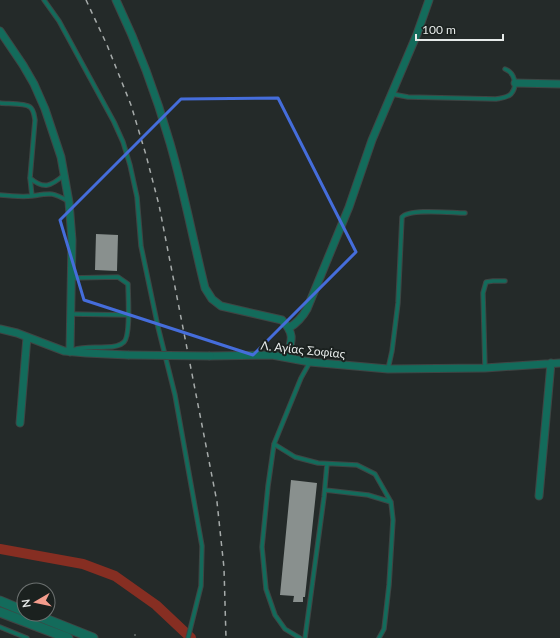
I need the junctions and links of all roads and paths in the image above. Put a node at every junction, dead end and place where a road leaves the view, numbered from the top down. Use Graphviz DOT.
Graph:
graph roads {
  1 [pos="44,0"];
  2 [pos="116,0"];
  3 [pos="429,0"];
  4 [pos="0,31"];
  5 [pos="505,69"];
  6 [pos="515,83"];
  7 [pos="560,84"];
  8 [pos="392,94"];
  9 [pos="0,103"];
  10 [pos="65,175"];
  11 [pos="30,178"];
  12 [pos="0,195"];
  13 [pos="32,196"];
  14 [pos="69,202"];
  15 [pos="464,213"];
  16 [pos="71,278"];
  17 [pos="504,281"];
  18 [pos="70,314"];
  19 [pos="128,315"];
  20 [pos="289,328"];
  21 [pos="0,329"];
  22 [pos="28,337"];
  23 [pos="70,352"];
  24 [pos="287,357"];
  25 [pos="310,362"];
  26 [pos="560,363"];
  27 [pos="552,364"];
  28 [pos="485,368"];
  29 [pos="388,369"];
  30 [pos="20,424"];
  31 [pos="274,444"];
  32 [pos="327,464"];
  33 [pos="325,490"];
  34 [pos="539,496"];
  35 [pos="391,502"];
  36 [pos="0,601"];
  37 [pos="16,608"];
  38 [pos="0,612"];
  39 [pos="53,622"];
  40 [pos="0,627"];
  41 [pos="135,634"];
  42 [pos="28,638"];
  43 [pos="68,638"];
  44 [pos="93,638"];
  45 [pos="135,638"];
  46 [pos="188,638"];
  47 [pos="300,638"];
  48 [pos="305,638"];
  49 [pos="379,638"];
  1 -- 46 [label="lane"];
  2 -- 20 [label="street"];
  3 -- 8 [label="street"];
  4 -- 10 [label="street"];
  5 -- 6 [label="lane"];
  6 -- 7 [label="street"];
  6 -- 8 [label="lane"];
  8 -- 20 [label="street"];
  9 -- 11 [label="lane"];
  10 -- 11 [label="lane"];
  10 -- 14 [label="street"];
  11 -- 13 [label="lane"];
  12 -- 13 [label="lane"];
  13 -- 14 [label="lane"];
  14 -- 16 [label="street"];
  15 -- 29 [label="lane"];
  16 -- 18 [label="street"];
  16 -- 19 [label="lane"];
  17 -- 28 [label="lane"];
  18 -- 19 [label="lane"];
  18 -- 23 [label="street"];
  19 -- 23 [label="lane"];
  20 -- 24 [label="street"];
  21 -- 22 [label="street, Λ. Αγίας Σοφίας"];
  22 -- 23 [label="street, Λ. Αγίας Σοφίας"];
  22 -- 30 [label="street"];
  23 -- 24 [label="street, Λ. Αγίας Σοφίας, bridge"];
  24 -- 25 [label="street, Λ. Αγίας Σοφίας"];
  25 -- 29 [label="street, Λ. Αγίας Σοφίας"];
  25 -- 31 [label="lane"];
  26 -- 27 [label="street, Λ. Αγίας Σοφίας"];
  27 -- 28 [label="street, Λ. Αγίας Σοφίας"];
  27 -- 34 [label="street"];
  28 -- 29 [label="street, Λ. Αγίας Σοφίας"];
  31 -- 32 [label="lane"];
  31 -- 47 [label="lane"];
  32 -- 33 [label="lane"];
  32 -- 35 [label="lane"];
  33 -- 35 [label="lane"];
  33 -- 48 [label="lane"];
  35 -- 49 [label="lane"];
  36 -- 37 [label="street"];
  38 -- 43 [label="street"];
  39 -- 44 [label="street"];
  40 -- 42 [label="lane"];
  41 -- 45 [label="path"];
}
